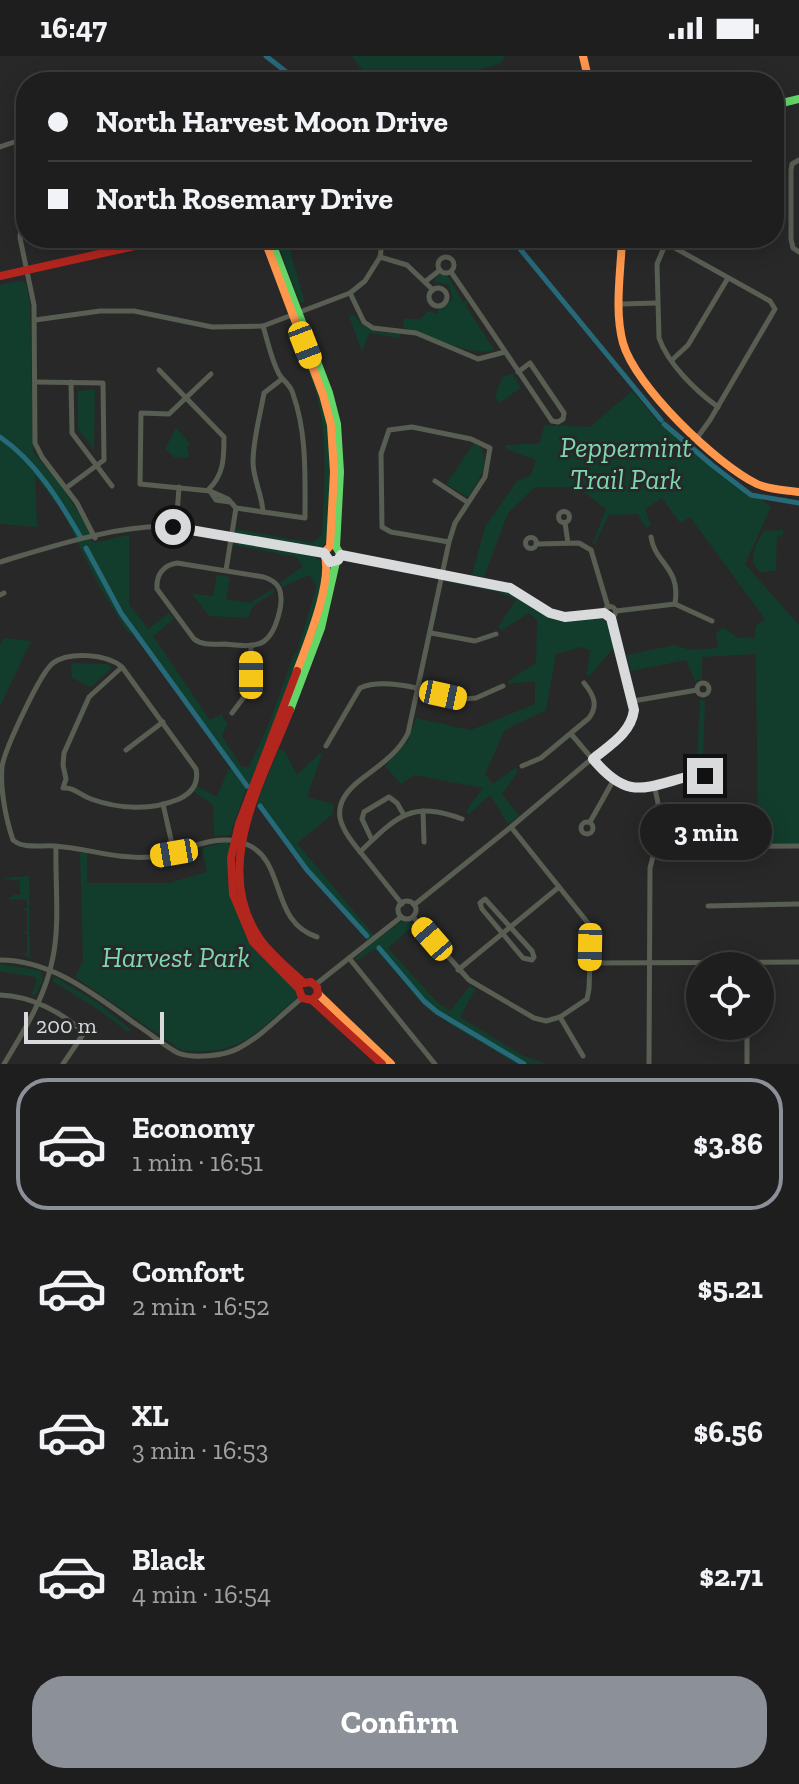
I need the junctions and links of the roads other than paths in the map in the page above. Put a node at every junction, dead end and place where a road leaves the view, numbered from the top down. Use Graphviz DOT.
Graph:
graph roads {
  1 [pos="799,160"];
  2 [pos="791,229"];
  3 [pos="799,229"];
  4 [pos="23,248"];
  5 [pos="126,248"];
  6 [pos="268,248"];
  7 [pos="274,248"];
  8 [pos="381,248"];
  9 [pos="622,248"];
  10 [pos="664,248"];
  11 [pos="680,248"];
  12 [pos="796,250"];
  13 [pos="380,257"];
  14 [pos="27,270"];
  15 [pos="440,270"];
  16 [pos="451,272"];
  17 [pos="0,276"];
  18 [pos="728,278"];
  19 [pos="426,281"];
  20 [pos="433,290"];
  21 [pos="350,293"];
  22 [pos="657,303"];
  23 [pos="621,304"];
  24 [pos="296,312"];
  25 [pos="35,320"];
  26 [pos="263,326"];
  27 [pos="505,352"];
  28 [pos="672,360"];
  29 [pos="159,370"];
  30 [pos="518,372"];
  31 [pos="211,374"];
  32 [pos="282,379"];
  33 [pos="36,382"];
  34 [pos="71,382"];
  35 [pos="187,399"];
  36 [pos="718,407"];
  37 [pos="697,438"];
  38 [pos="96,465"];
  39 [pos="435,481"];
  40 [pos="112,486"];
  41 [pos="179,487"];
  42 [pos="66,488"];
  43 [pos="209,490"];
  44 [pos="799,492"];
  45 [pos="467,502"];
  46 [pos="236,508"];
  47 [pos="263,512"];
  48 [pos="565,523"];
  49 [pos="176,528"];
  50 [pos="232,536"];
  51 [pos="651,537"];
  52 [pos="95,538"];
  53 [pos="449,542"];
  54 [pos="568,543"];
  55 [pos="536,544"];
  56 [pos="332,554"];
  57 [pos="0,562"];
  58 [pos="226,570"];
  59 [pos="443,573"];
  60 [pos="675,604"];
  61 [pos="606,610"];
  62 [pos="616,611"];
  63 [pos="611,618"];
  64 [pos="712,621"];
  65 [pos="431,633"];
  66 [pos="496,634"];
  67 [pos="251,645"];
  68 [pos="122,667"];
  69 [pos="584,683"];
  70 [pos="503,686"];
  71 [pos="419,690"];
  72 [pos="697,690"];
  73 [pos="633,701"];
  74 [pos="232,713"];
  75 [pos="163,722"];
  76 [pos="571,734"];
  77 [pos="326,746"];
  78 [pos="126,750"];
  79 [pos="593,759"];
  80 [pos="522,766"];
  81 [pos="694,775"];
  82 [pos="613,781"];
  83 [pos="654,784"];
  84 [pos="163,804"];
  85 [pos="423,810"];
  86 [pos="404,815"];
  87 [pos="462,819"];
  88 [pos="590,822"];
  89 [pos="511,827"];
  90 [pos="372,840"];
  91 [pos="237,842"];
  92 [pos="424,842"];
  93 [pos="56,846"];
  94 [pos="799,846"];
  95 [pos="656,847"];
  96 [pos="360,852"];
  97 [pos="174,853"];
  98 [pos="559,887"];
  99 [pos="402,904"];
  100 [pos="799,904"];
  101 [pos="414,905"];
  102 [pos="708,906"];
  103 [pos="401,917"];
  104 [pos="413,917"];
  105 [pos="512,926"];
  106 [pos="503,934"];
  107 [pos="317,937"];
  108 [pos="349,958"];
  109 [pos="0,960"];
  110 [pos="650,962"];
  111 [pos="799,962"];
  112 [pos="590,963"];
  113 [pos="686,963"];
  114 [pos="774,963"];
  115 [pos="50,970"];
  116 [pos="458,970"];
  117 [pos="302,990"];
  118 [pos="315,993"];
  119 [pos="0,995"];
  120 [pos="37,1004"];
  121 [pos="560,1017"];
  122 [pos="747,1040"];
  123 [pos="583,1056"];
  124 [pos="4,1064"];
  125 [pos="63,1064"];
  126 [pos="382,1064"];
  127 [pos="391,1064"];
  128 [pos="435,1064"];
  129 [pos="649,1064"];
  130 [pos="747,1064"];
  1 -- 2 [label="street"];
  2 -- 3 [label="street"];
  2 -- 12 [label="street"];
  4 -- 14 [label="street"];
  5 -- 14 [label="street"];
  6 -- 24 [label="street"];
  7 -- 24 [label="street"];
  8 -- 13 [label="street"];
  9 -- 23 [label="street"];
  10 -- 22 [label="street"];
  11 -- 18 [label="street"];
  13 -- 19 [label="street"];
  13 -- 21 [label="street"];
  14 -- 17 [label="street"];
  14 -- 42 [label="street"];
  15 -- 16 [label="street"];
  15 -- 16 [label="street"];
  15 -- 19 [label="street"];
  16 -- 27 [label="street"];
  18 -- 28 [label="street"];
  18 -- 36 [label="street"];
  19 -- 20 [label="street"];
  21 -- 24 [label="street"];
  21 -- 27 [label="street"];
  22 -- 23 [label="street"];
  22 -- 28 [label="street"];
  23 -- 37 [label="street"];
  24 -- 26 [label="street"];
  24 -- 56 [label="street"];
  25 -- 26 [label="street"];
  26 -- 32 [label="street"];
  27 -- 30 [label="street"];
  28 -- 36 [label="street"];
  29 -- 35 [label="street"];
  30 -- 30 [label="street"];
  31 -- 35 [label="street"];
  32 -- 47 [label="street"];
  32 -- 47 [label="street"];
  33 -- 34 [label="street"];
  34 -- 38 [label="street"];
  34 -- 38 [label="street"];
  35 -- 41 [label="street"];
  35 -- 43 [label="street"];
  36 -- 37 [label="street"];
  37 -- 44 [label="street"];
  38 -- 40 [label="street"];
  38 -- 42 [label="street"];
  39 -- 45 [label="street"];
  41 -- 43 [label="street"];
  41 -- 49 [label="street"];
  42 -- 52 [label="street"];
  43 -- 46 [label="street"];
  45 -- 53 [label="street"];
  45 -- 53 [label="street"];
  46 -- 47 [label="street"];
  46 -- 50 [label="street"];
  48 -- 54 [label="street"];
  49 -- 50 [label="street"];
  49 -- 52 [label="street"];
  50 -- 56 [label="street"];
  50 -- 58 [label="street"];
  51 -- 60 [label="street"];
  52 -- 57 [label="street"];
  53 -- 59 [label="street"];
  54 -- 55 [label="street"];
  54 -- 61 [label="street"];
  56 -- 59 [label="street"];
  56 -- 91 [label="street"];
  58 -- 67 [label="street"];
  58 -- 67 [label="street"];
  59 -- 61 [label="street"];
  59 -- 65 [label="street"];
  60 -- 62 [label="street"];
  60 -- 64 [label="street"];
  61 -- 62 [label="street"];
  61 -- 63 [label="street"];
  62 -- 63 [label="street"];
  63 -- 73 [label="street"];
  65 -- 66 [label="street"];
  65 -- 71 [label="street"];
  67 -- 74 [label="street"];
  68 -- 75 [label="street"];
  68 -- 84 [label="street"];
  68 -- 93 [label="street"];
  69 -- 76 [label="street"];
  70 -- 71 [label="street"];
  71 -- 77 [label="street"];
  71 -- 96 [label="street"];
  72 -- 73 [label="street"];
  73 -- 79 [label="street"];
  75 -- 78 [label="street"];
  75 -- 84 [label="street"];
  76 -- 79 [label="street"];
  76 -- 80 [label="street"];
  79 -- 82 [label="street"];
  79 -- 89 [label="street"];
  81 -- 83 [label="street"];
  82 -- 83 [label="street"];
  82 -- 88 [label="street"];
  83 -- 95 [label="street"];
  84 -- 97 [label="street"];
  85 -- 86 [label="street"];
  85 -- 87 [label="street"];
  85 -- 92 [label="street"];
  86 -- 90 [label="street"];
  86 -- 90 [label="street"];
  89 -- 98 [label="street"];
  89 -- 101 [label="street"];
  90 -- 96 [label="street"];
  91 -- 97 [label="street"];
  91 -- 107 [label="street"];
  91 -- 117 [label="street"];
  93 -- 97 [label="street"];
  93 -- 115 [label="street"];
  94 -- 95 [label="street"];
  95 -- 110 [label="street"];
  96 -- 99 [label="street"];
  98 -- 105 [label="street"];
  98 -- 112 [label="street"];
  99 -- 101 [label="street"];
  99 -- 103 [label="street"];
  100 -- 102 [label="street"];
  101 -- 104 [label="street"];
  103 -- 104 [label="street"];
  103 -- 108 [label="street"];
  104 -- 116 [label="street"];
  105 -- 106 [label="street"];
  105 -- 106 [label="street"];
  105 -- 106 [label="street"];
  106 -- 116 [label="street"];
  108 -- 118 [label="street"];
  108 -- 128 [label="street"];
  109 -- 115 [label="street"];
  110 -- 112 [label="street"];
  110 -- 113 [label="street"];
  110 -- 129 [label="street"];
  111 -- 114 [label="street"];
  112 -- 121 [label="street"];
  115 -- 117 [label="street"];
  115 -- 120 [label="street"];
  116 -- 121 [label="street"];
  117 -- 118 [label="street"];
  117 -- 118 [label="street"];
  118 -- 126 [label="street"];
  118 -- 127 [label="street"];
  119 -- 120 [label="street"];
  120 -- 124 [label="street"];
  120 -- 125 [label="street"];
  121 -- 123 [label="street"];
  122 -- 130 [label="street"];
}
